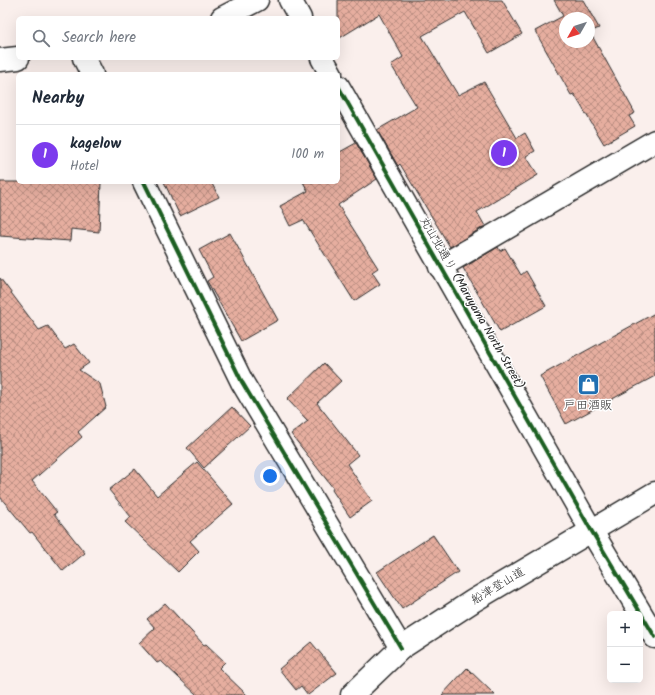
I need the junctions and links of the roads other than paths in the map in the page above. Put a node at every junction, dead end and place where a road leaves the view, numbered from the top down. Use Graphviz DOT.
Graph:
graph roads {
  1 [pos="257,0"];
  2 [pos="226,16"];
  3 [pos="16,58"];
  4 [pos="0,60"];
  5 [pos="85,60"];
  6 [pos="323,60"];
  7 [pos="91,72"];
  8 [pos="330,72"];
  9 [pos="340,90"];
  10 [pos="655,141"];
  11 [pos="145,184"];
  12 [pos="440,267"];
  13 [pos="655,493"];
  14 [pos="591,530"];
  15 [pos="655,637"];
  16 [pos="401,648"];
  17 [pos="352,695"];
  1 -- 2 [label="street"];
  3 -- 4 [label="street"];
  5 -- 7 [label="street"];
  6 -- 8 [label="street"];
  9 -- 12 [label="street, 丸山北通り (Maruyama North Street)"];
  10 -- 12 [label="street"];
  11 -- 16 [label="street"];
  12 -- 14 [label="street, 丸山北通り (Maruyama North Street)"];
  13 -- 14 [label="street, 船津登山道"];
  14 -- 15 [label="street, 丸山北通り (Maruyama North Street)"];
  14 -- 16 [label="street, 船津登山道"];
  16 -- 17 [label="street, 船津登山道"];
}
